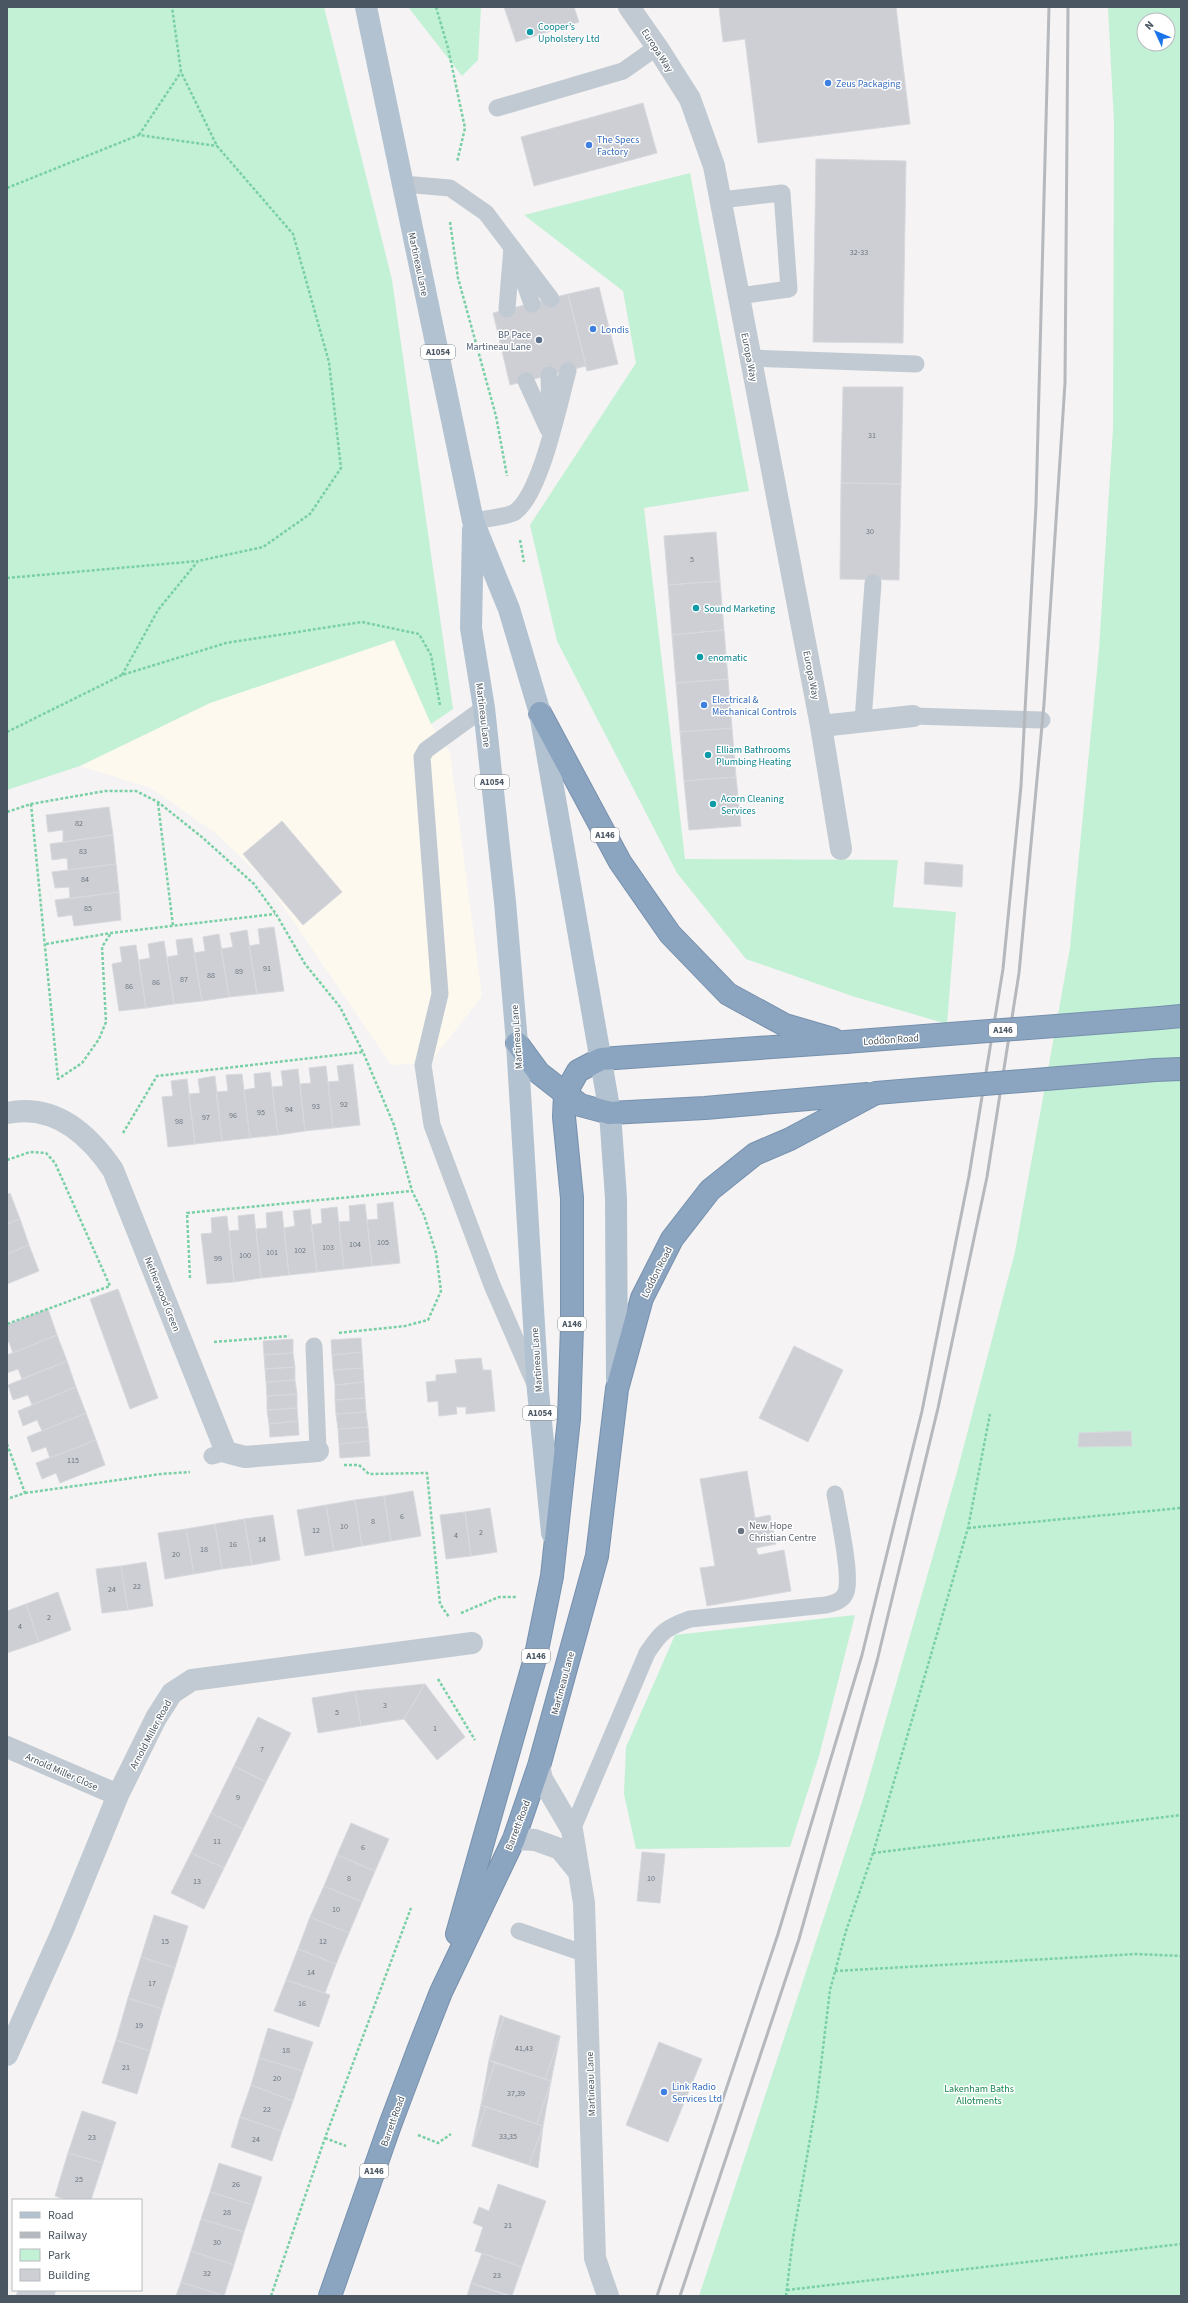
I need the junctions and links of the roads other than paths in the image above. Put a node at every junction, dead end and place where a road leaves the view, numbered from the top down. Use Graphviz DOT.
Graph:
graph roads {
  1 [pos="366,7"];
  2 [pos="629,7"];
  3 [pos="657,47"];
  4 [pos="497,108"];
  5 [pos="403,184"];
  6 [pos="721,200"];
  7 [pos="512,247"];
  8 [pos="739,296"];
  9 [pos="551,299"];
  10 [pos="532,304"];
  11 [pos="507,309"];
  12 [pos="751,358"];
  13 [pos="916,364"];
  14 [pos="568,371"];
  15 [pos="549,376"];
  16 [pos="526,381"];
  17 [pos="550,435"];
  18 [pos="473,521"];
  19 [pos="873,583"];
  20 [pos="484,708"];
  21 [pos="540,713"];
  22 [pos="914,716"];
  23 [pos="1042,720"];
  24 [pos="863,721"];
  25 [pos="821,726"];
  26 [pos="840,849"];
  27 [pos="1170,1017"];
  28 [pos="845,1042"];
  29 [pos="517,1043"];
  30 [pos="601,1059"];
  31 [pos="1181,1069"];
  32 [pos="876,1093"];
  33 [pos="565,1094"];
  34 [pos="7,1113"];
  35 [pos="610,1114"];
  36 [pos="314,1346"];
  37 [pos="617,1389"];
  38 [pos="538,1391"];
  39 [pos="318,1451"];
  40 [pos="835,1494"];
  41 [pos="554,1555"];
  42 [pos="472,1643"];
  43 [pos="7,1747"];
  44 [pos="506,1755"];
  45 [pos="539,1766"];
  46 [pos="118,1795"];
  47 [pos="572,1830"];
  48 [pos="514,1839"];
  49 [pos="578,1871"];
  50 [pos="519,1931"];
  51 [pos="586,1954"];
  52 [pos="441,1992"];
  53 [pos="7,2055"];
  54 [pos="330,2296"];
  55 [pos="608,2296"];
  1 -- 5 [label="main road, Martineau Lane / A1054"];
  2 -- 3 [label="street, Europa Way"];
  3 -- 4 [label="lane"];
  3 -- 6 [label="street, Europa Way"];
  5 -- 7 [label="lane"];
  5 -- 18 [label="main road, Martineau Lane / A1054"];
  6 -- 8 [label="street, Europa Way"];
  6 -- 8 [label="lane"];
  7 -- 9 [label="lane"];
  7 -- 10 [label="lane"];
  7 -- 11 [label="lane"];
  8 -- 12 [label="street, Europa Way"];
  12 -- 13 [label="lane"];
  12 -- 25 [label="street, Europa Way"];
  14 -- 17 [label="lane"];
  15 -- 17 [label="lane"];
  16 -- 17 [label="lane"];
  17 -- 18 [label="lane"];
  18 -- 20 [label="main road, Martineau Lane / A1054"];
  18 -- 21 [label="main road, Martineau Lane / A1054"];
  19 -- 24 [label="lane"];
  20 -- 29 [label="main road, Martineau Lane / A1054"];
  20 -- 38 [label="lane"];
  21 -- 28 [label="highway, A146"];
  21 -- 30 [label="main road, Martineau Lane / A1054"];
  22 -- 23 [label="lane"];
  22 -- 24 [label="street"];
  24 -- 25 [label="street"];
  25 -- 26 [label="street, Europa Way"];
  27 -- 28 [label="highway, Loddon Road / A146, bridge"];
  28 -- 30 [label="highway, Loddon Road / A146"];
  29 -- 33 [label="highway, A146"];
  29 -- 38 [label="main road, Martineau Lane / A1054"];
  30 -- 33 [label="highway, Martineau Lane / A146"];
  30 -- 35 [label="main road, Martineau Lane / A1054"];
  31 -- 32 [label="highway, Loddon Road / A146, bridge"];
  32 -- 35 [label="highway, Loddon Road / A146"];
  32 -- 37 [label="highway, Loddon Road / A146"];
  33 -- 35 [label="highway, Loddon Road / A146"];
  33 -- 41 [label="highway, Martineau Lane / A146"];
  34 -- 39 [label="street, Netherwood Green"];
  35 -- 37 [label="main road, Martineau Lane / A146"];
  36 -- 39 [label="lane"];
  37 -- 45 [label="highway, Martineau Lane / A146"];
  38 -- 41 [label="main road, Martineau Lane / A1054"];
  40 -- 47 [label="lane"];
  41 -- 44 [label="highway, Martineau Lane / A146"];
  42 -- 46 [label="street, Arnold Miller Road"];
  43 -- 46 [label="street, Arnold Miller Close"];
  44 -- 52 [label="highway, Barrett Road / A146"];
  45 -- 47 [label="street, Martineau Lane"];
  45 -- 48 [label="highway, Barrett Road / A146"];
  46 -- 53 [label="street, Arnold Miller Road"];
  47 -- 49 [label="street, Martineau Lane"];
  48 -- 49 [label="street, Martineau Lane"];
  48 -- 52 [label="highway, Barrett Road / A146"];
  49 -- 51 [label="street, Martineau Lane"];
  50 -- 51 [label="lane"];
  51 -- 55 [label="street, Martineau Lane"];
  52 -- 54 [label="highway, Barrett Road / A146"];
}
